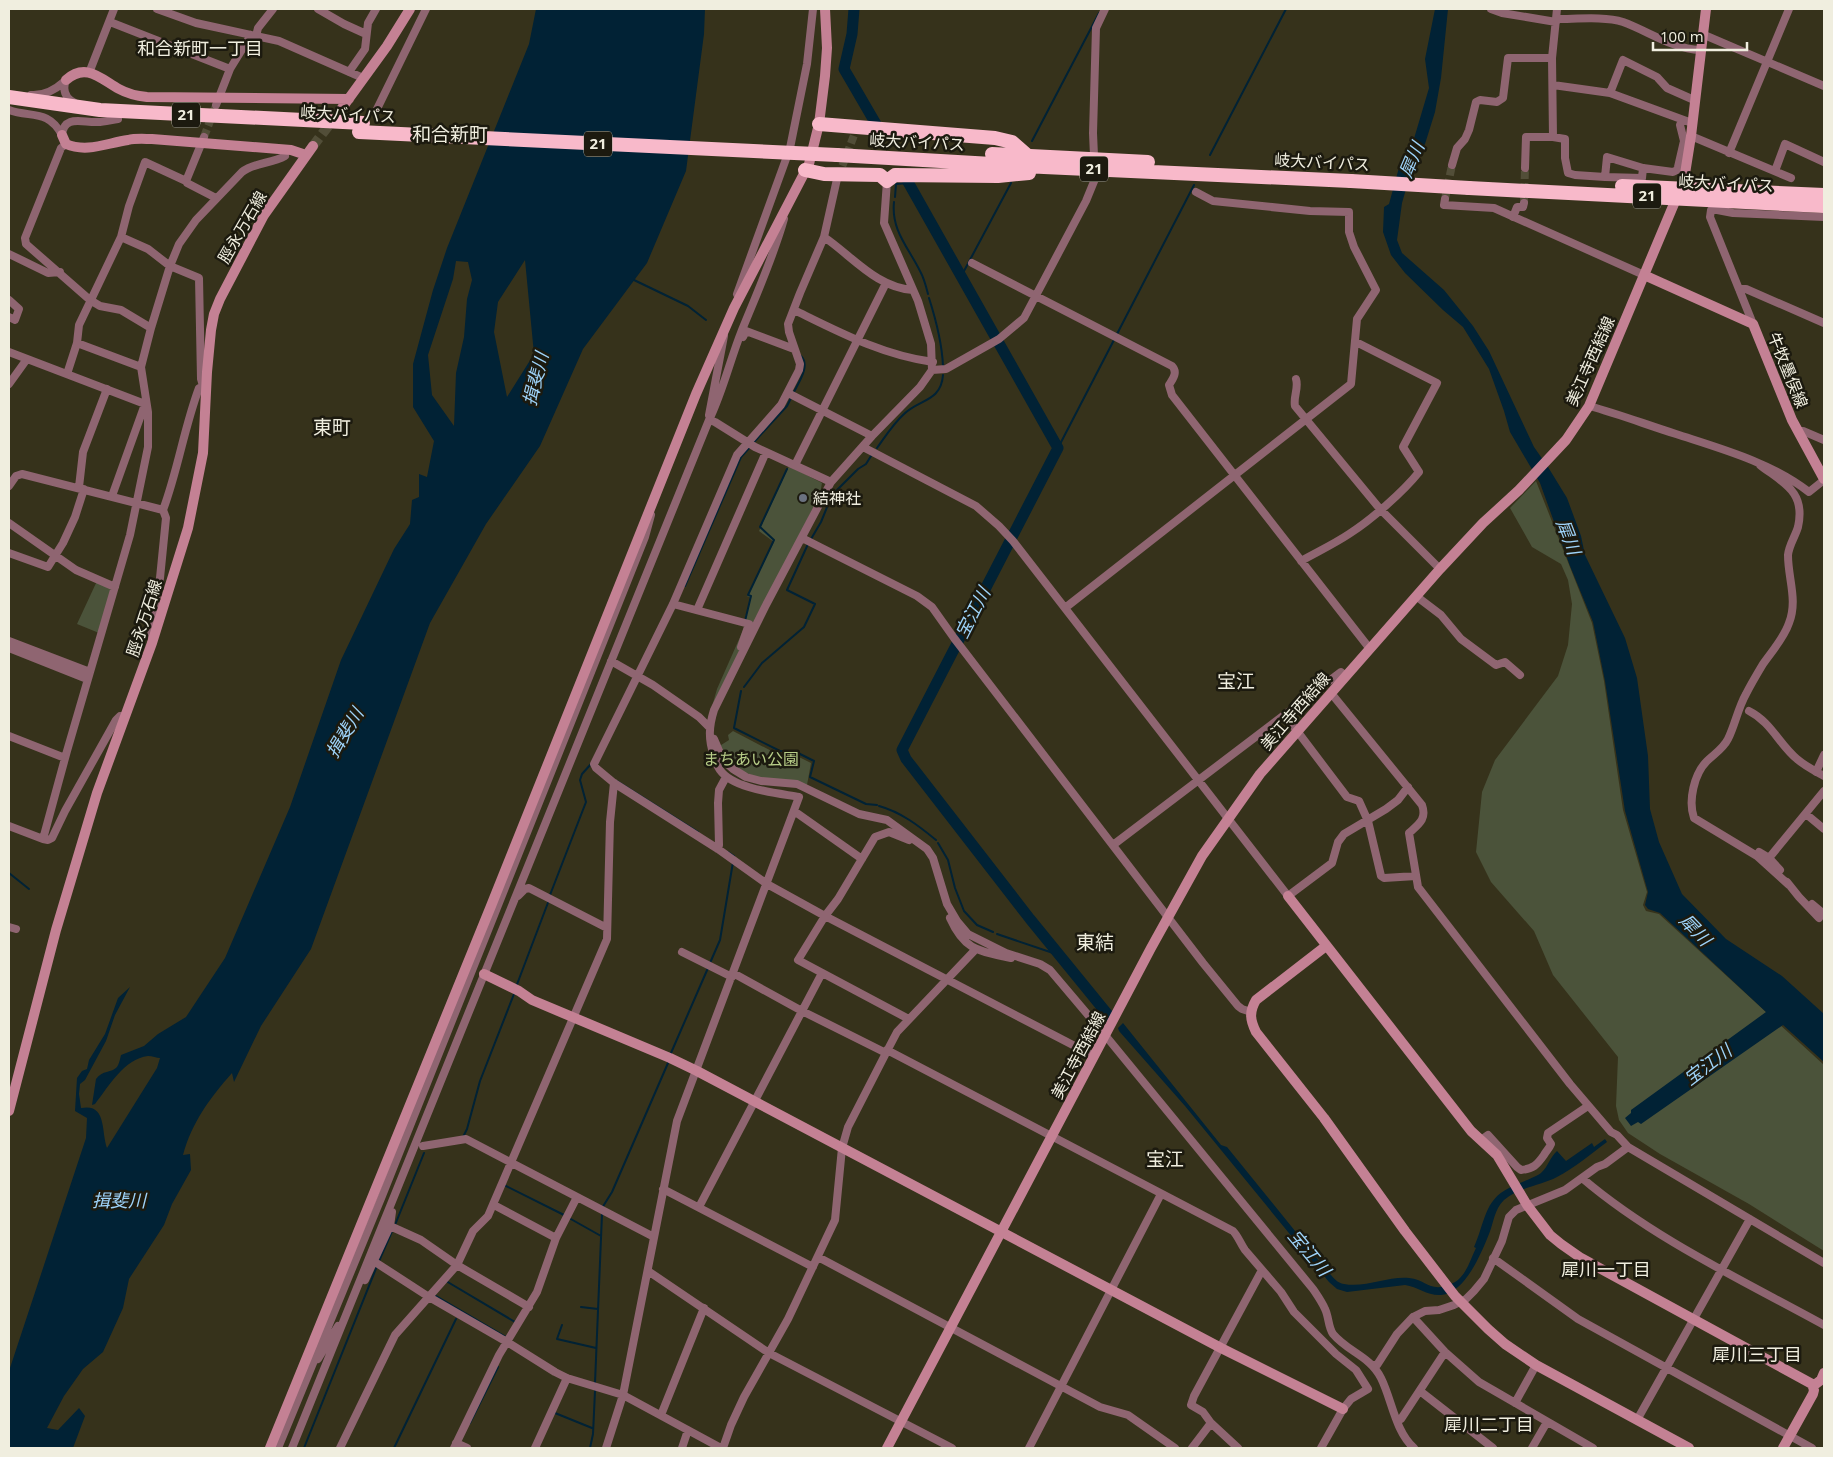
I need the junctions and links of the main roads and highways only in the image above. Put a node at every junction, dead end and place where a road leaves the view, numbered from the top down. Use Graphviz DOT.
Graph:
graph roads {
  1 [pos="9,97"];
  2 [pos="9,108"];
  3 [pos="819,124"];
  4 [pos="361,128"];
  5 [pos="838,151"];
  6 [pos="1028,156"];
  7 [pos="1094,164"];
  8 [pos="1044,167"];
  9 [pos="805,170"];
  10 [pos="1679,194"];
  11 [pos="1824,195"];
  12 [pos="1824,206"];
  1 -- 4 [label="highway, 岐大バイパス / 21"];
  2 -- 4 [label="highway, 岐大バイパス / 21"];
  3 -- 6 [label="highway"];
  4 -- 5 [label="highway, 岐大バイパス / 21, bridge"];
  5 -- 6 [label="highway, 岐大バイパス / 21"];
  5 -- 8 [label="highway, 岐大バイパス / 21"];
  6 -- 7 [label="highway, 岐大バイパス / 21"];
  7 -- 8 [label="highway, 岐大バイパス / 21"];
  7 -- 10 [label="highway, 岐大バイパス / 21, bridge"];
  8 -- 9 [label="highway"];
  10 -- 11 [label="highway, 岐大バイパス / 21"];
  10 -- 12 [label="highway, 岐大バイパス / 21"];
}
